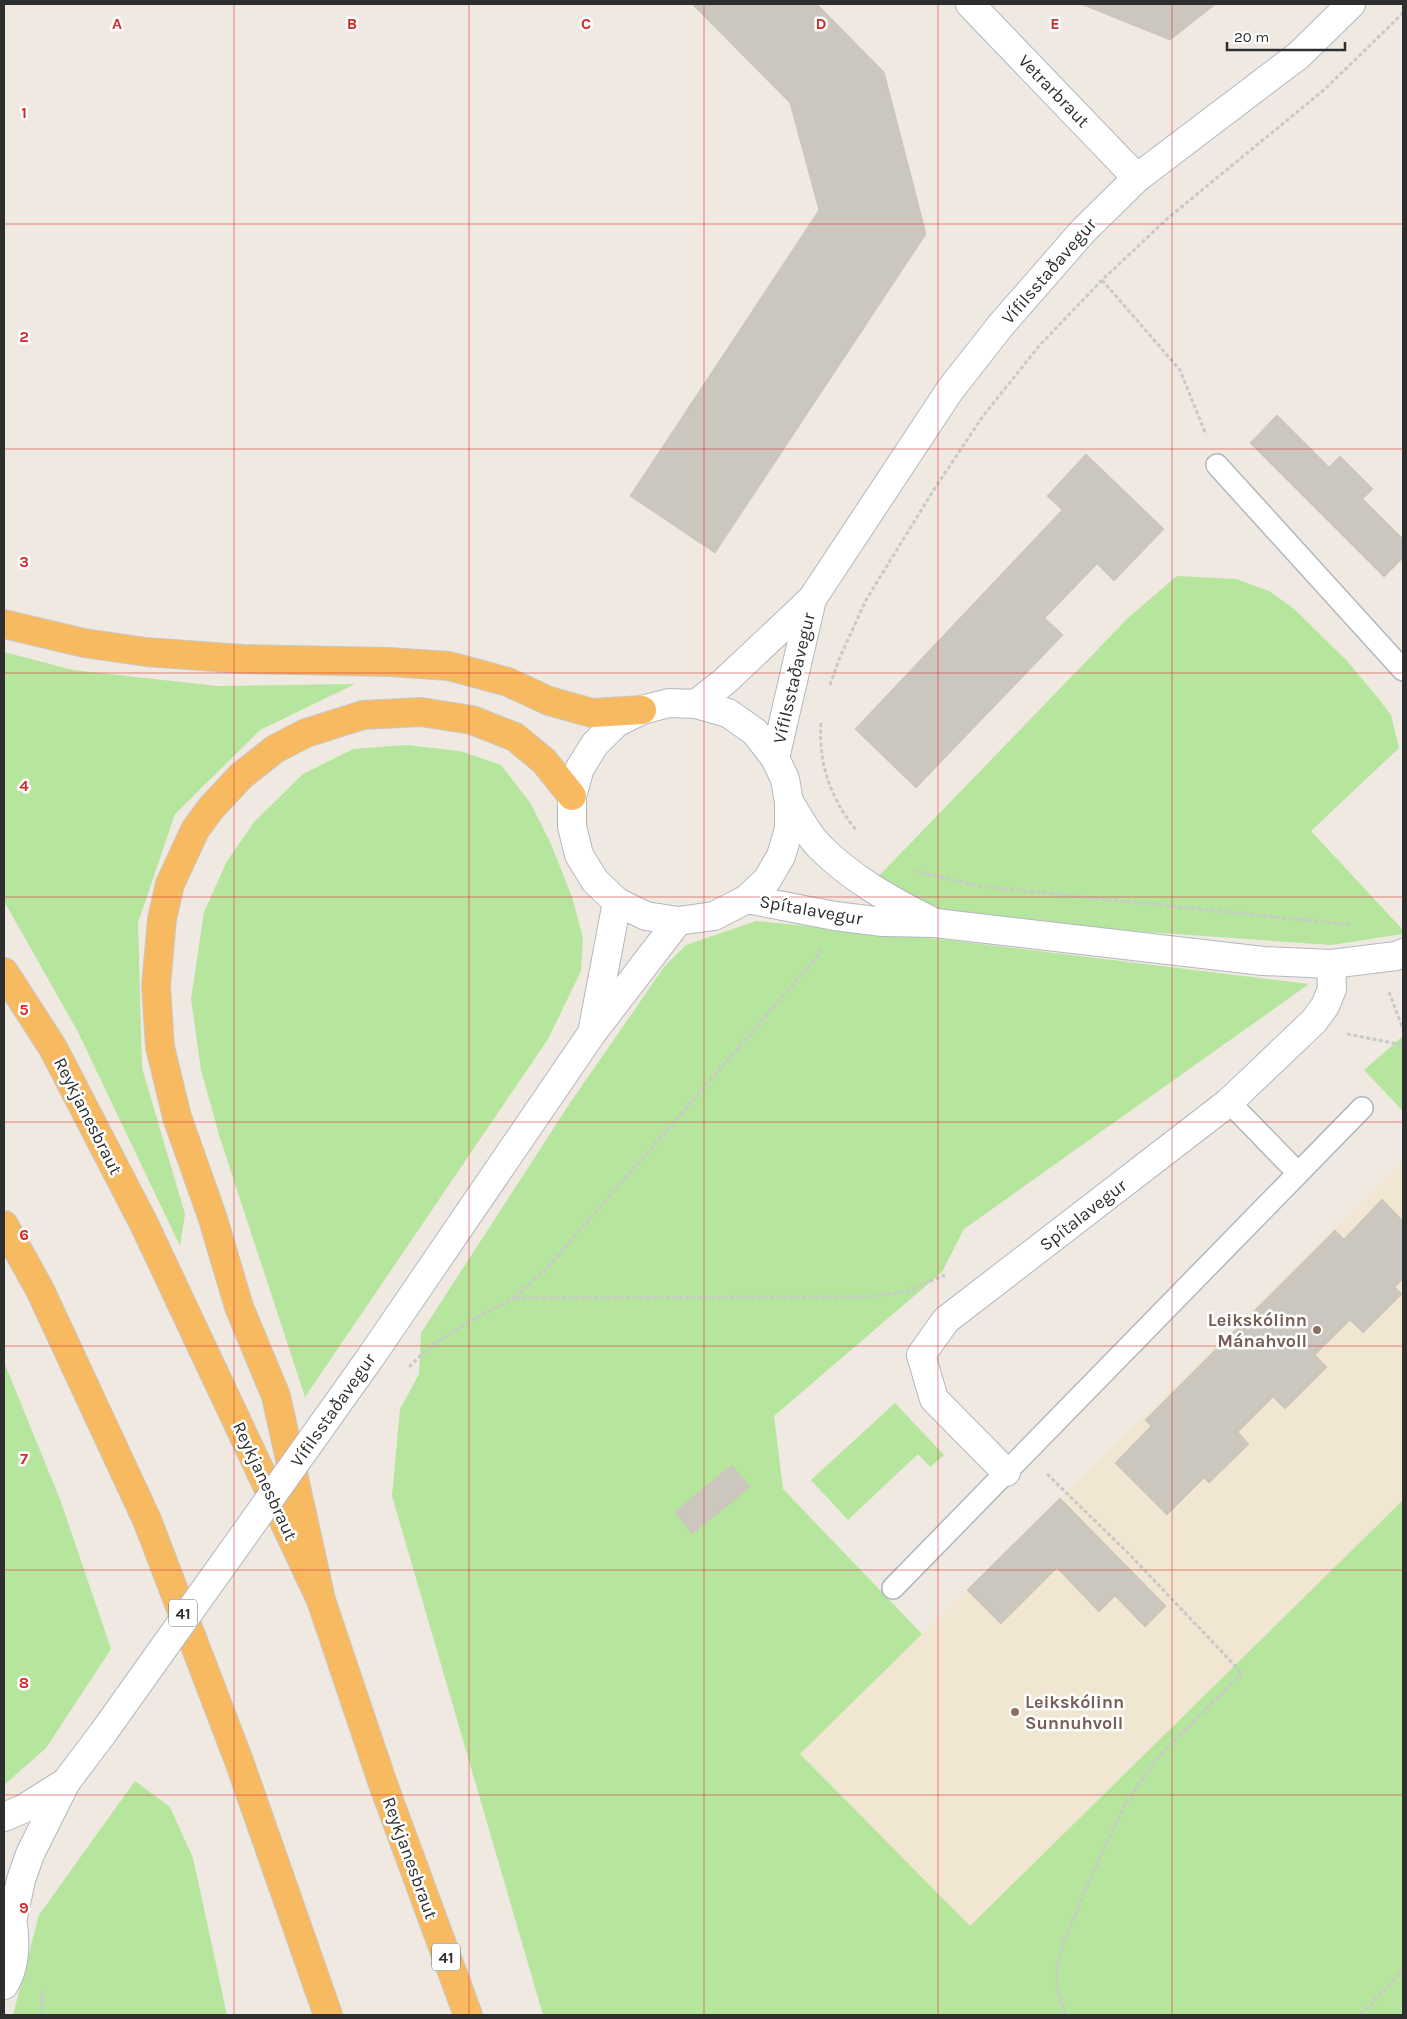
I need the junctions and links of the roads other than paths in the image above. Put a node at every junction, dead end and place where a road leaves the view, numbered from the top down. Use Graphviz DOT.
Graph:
graph roads {
  1 [pos="970,4"];
  2 [pos="1352,4"];
  3 [pos="1137,178"];
  4 [pos="1217,464"];
  5 [pos="812,599"];
  6 [pos="4,624"];
  7 [pos="1403,670"];
  8 [pos="696,704"];
  9 [pos="642,710"];
  10 [pos="776,758"];
  11 [pos="572,796"];
  12 [pos="789,802"];
  13 [pos="747,899"];
  14 [pos="617,902"];
  15 [pos="678,922"];
  16 [pos="935,923"];
  17 [pos="1403,953"];
  18 [pos="1331,964"];
  19 [pos="4,972"];
  20 [pos="592,1033"];
  21 [pos="1229,1102"];
  22 [pos="1362,1108"];
  23 [pos="1298,1173"];
  24 [pos="4,1225"];
  25 [pos="1006,1472"];
  26 [pos="893,1588"];
  27 [pos="321,1600"];
  28 [pos="66,1782"];
  29 [pos="4,1817"];
  30 [pos="8,1905"];
  31 [pos="4,1985"];
  32 [pos="328,2015"];
  33 [pos="468,2015"];
  1 -- 3 [label="main road, Vetrarbraut"];
  2 -- 3 [label="main road, Vífilsstaðavegur"];
  3 -- 5 [label="main road, Vífilsstaðavegur"];
  4 -- 7 [label="lane"];
  5 -- 8 [label="main road, Vífilsstaðavegur"];
  5 -- 10 [label="main road, Vífilsstaðavegur"];
  6 -- 9 [label="highway"];
  8 -- 9 [label="main road, Vífilsstaðavegur"];
  8 -- 10 [label="main road, Vífilsstaðavegur"];
  9 -- 11 [label="main road, Vífilsstaðavegur"];
  10 -- 12 [label="main road, Vífilsstaðavegur"];
  11 -- 14 [label="main road, Vífilsstaðavegur"];
  11 -- 27 [label="highway"];
  12 -- 13 [label="main road, Vífilsstaðavegur"];
  12 -- 16 [label="main road, Spítalavegur"];
  13 -- 15 [label="main road, Vífilsstaðavegur"];
  13 -- 16 [label="main road, Spítalavegur"];
  14 -- 15 [label="main road, Vífilsstaðavegur"];
  14 -- 20 [label="main road, Vífilsstaðavegur"];
  15 -- 20 [label="main road, Vífilsstaðavegur"];
  16 -- 18 [label="main road, Spítalavegur"];
  17 -- 18 [label="main road, Spítalavegur"];
  18 -- 21 [label="main road, Spítalavegur"];
  19 -- 27 [label="highway, Reykjanesbraut / 41"];
  20 -- 28 [label="main road, Vífilsstaðavegur, bridge"];
  21 -- 23 [label="lane"];
  21 -- 25 [label="main road, Spítalavegur"];
  22 -- 23 [label="lane"];
  23 -- 25 [label="lane"];
  24 -- 32 [label="highway, 41"];
  25 -- 26 [label="lane"];
  27 -- 33 [label="highway, Reykjanesbraut / 41"];
  28 -- 29 [label="main road, Vífilsstaðavegur"];
  28 -- 30 [label="main road, Vífilsstaðavegur"];
  30 -- 31 [label="main road, Vífilsstaðavegur"];
}
